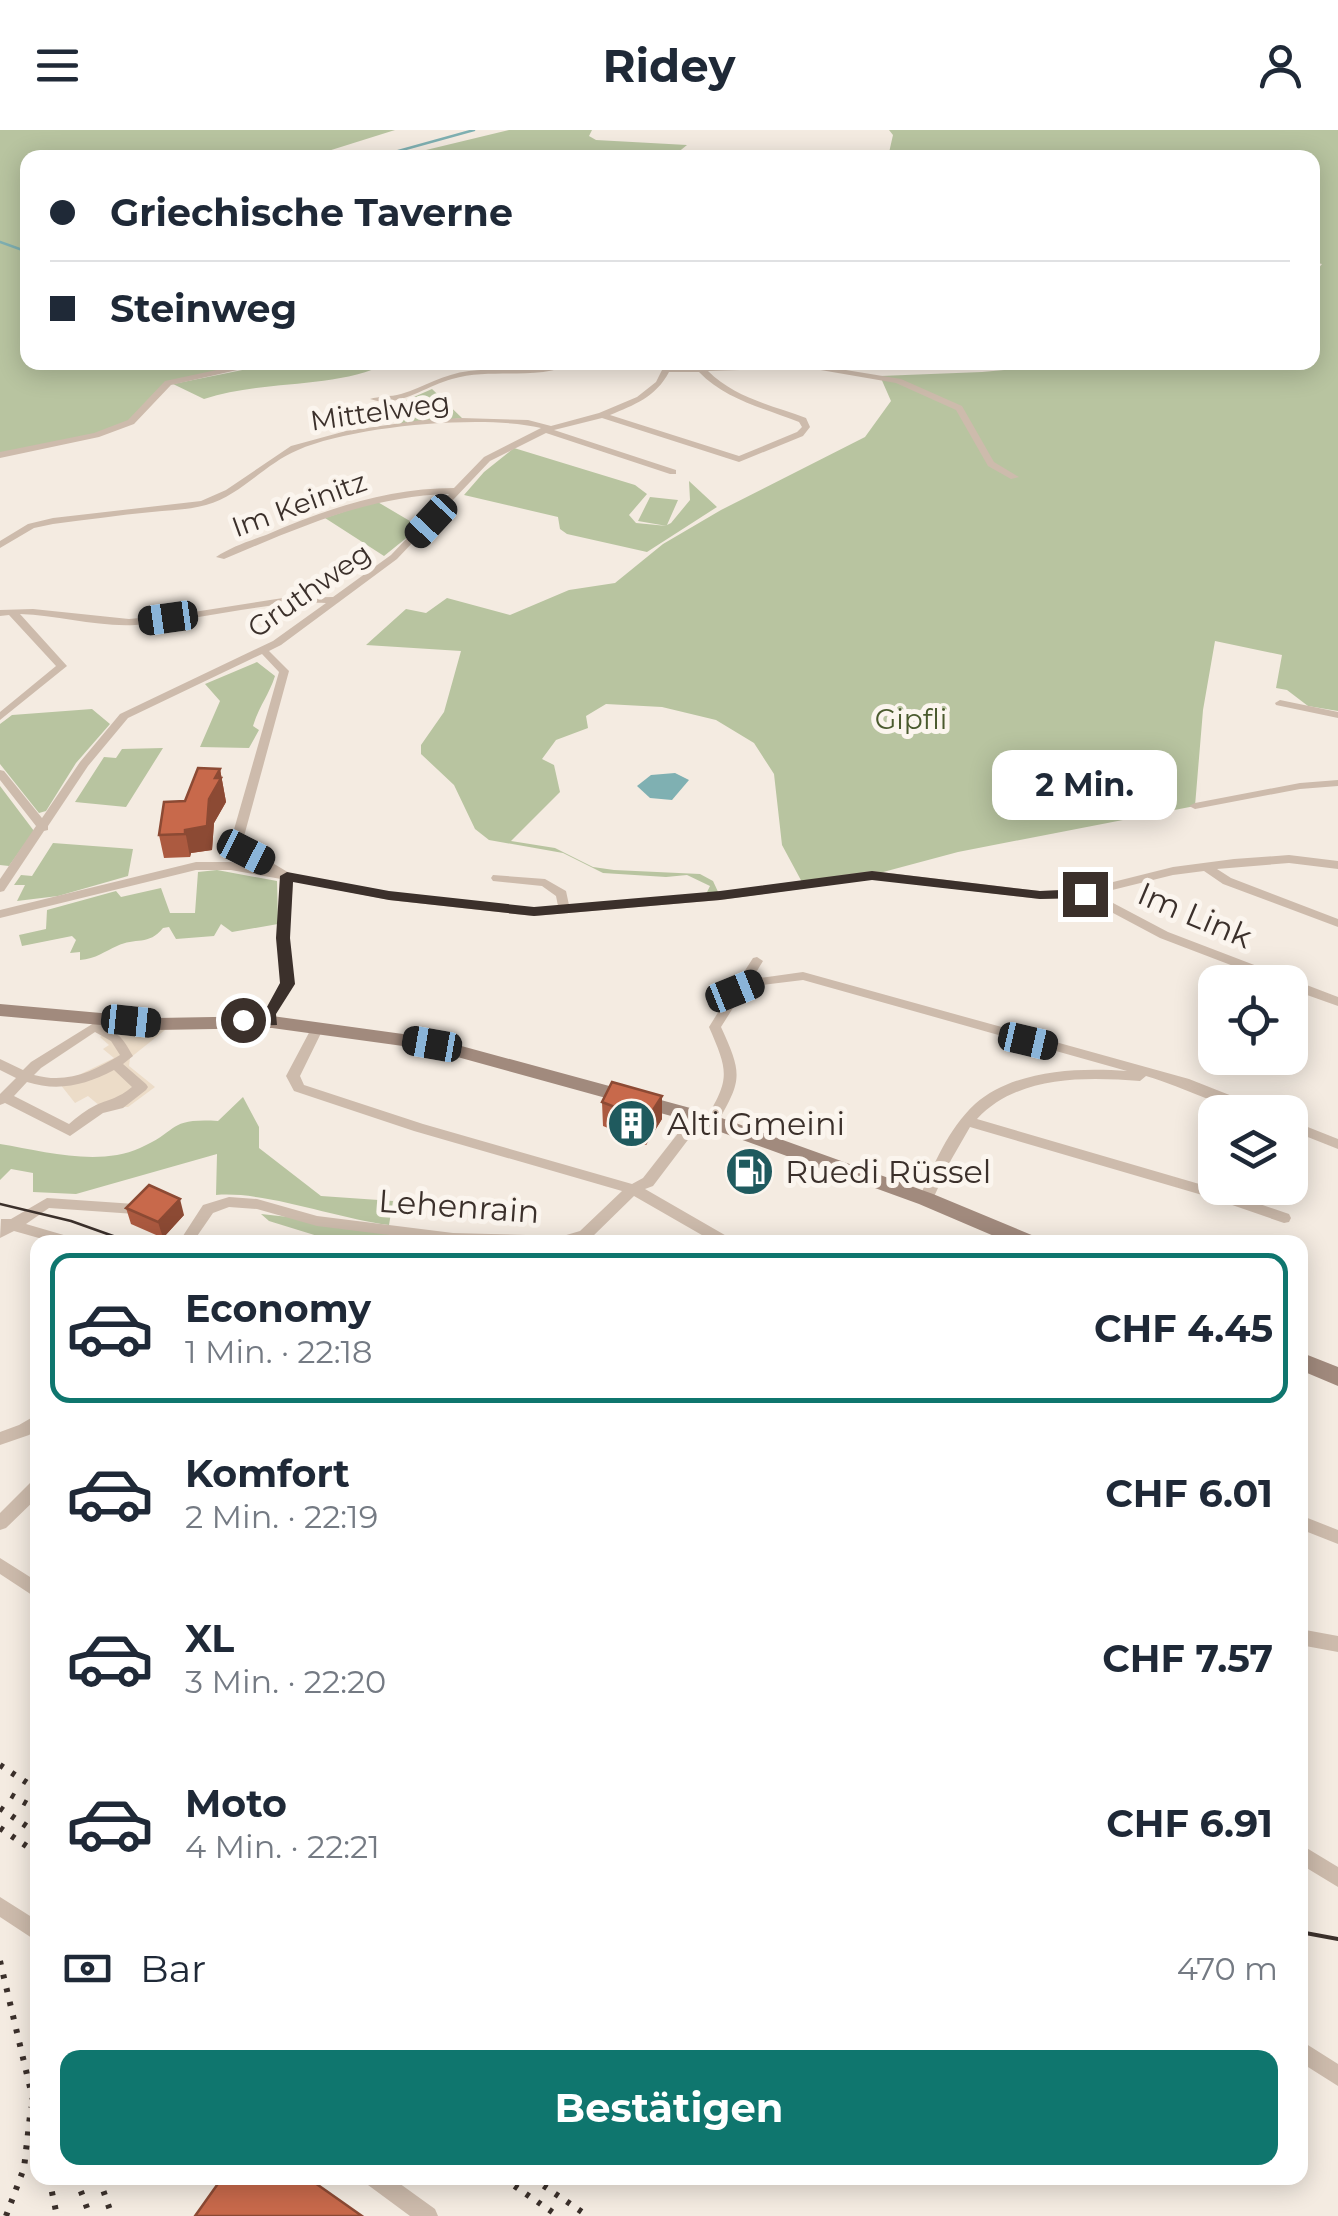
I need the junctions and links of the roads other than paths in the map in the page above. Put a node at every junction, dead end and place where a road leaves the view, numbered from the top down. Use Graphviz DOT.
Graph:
graph roads {
  1 [pos="230,370"];
  2 [pos="551,370"];
  3 [pos="665,370"];
  4 [pos="696,370"];
  5 [pos="724,370"];
  6 [pos="837,370"];
  7 [pos="703,371"];
  8 [pos="374,399"];
  9 [pos="602,415"];
  10 [pos="547,429"];
  11 [pos="0,455"];
  12 [pos="672,472"];
  13 [pos="1014,476"];
  14 [pos="453,491"];
  15 [pos="0,545"];
  16 [pos="221,557"];
  17 [pos="335,600"];
  18 [pos="5,612"];
  19 [pos="264,651"];
  20 [pos="1280,702"];
  21 [pos="1338,715"];
  22 [pos="0,717"];
  23 [pos="0,772"];
  24 [pos="1338,783"];
  25 [pos="1195,806"];
  26 [pos="44,828"];
  27 [pos="1338,866"];
  28 [pos="1207,867"];
  29 [pos="287,876"];
  30 [pos="497,878"];
  31 [pos="0,888"];
  32 [pos="1085,894"];
  33 [pos="564,909"];
  34 [pos="0,914"];
  35 [pos="1338,923"];
  36 [pos="757,962"];
  37 [pos="1242,965"];
  38 [pos="735,991"];
  39 [pos="1308,991"];
  40 [pos="1338,1002"];
  41 [pos="0,1010"];
  42 [pos="272,1022"];
  43 [pos="101,1023"];
  44 [pos="318,1026"];
  45 [pos="1028,1041"];
  46 [pos="0,1064"];
  47 [pos="114,1064"];
  48 [pos="24,1078"];
  49 [pos="1058,1079"];
  50 [pos="1184,1082"];
  51 [pos="1217,1095"];
  52 [pos="3,1099"];
  53 [pos="705,1119"];
  54 [pos="966,1121"];
  55 [pos="1308,1132"];
  56 [pos="1338,1144"];
  57 [pos="633,1189"];
  58 [pos="926,1199"];
  59 [pos="135,1209"];
  60 [pos="1284,1218"];
  61 [pos="4,1227"];
  62 [pos="39,1235"];
  63 [pos="191,1235"];
  64 [pos="429,1235"];
  65 [pos="581,1235"];
  66 [pos="713,1235"];
  67 [pos="1011,1235"];
  68 [pos="1308,1364"];
  69 [pos="1338,1377"];
  70 [pos="30,1426"];
  71 [pos="0,1439"];
  72 [pos="30,1494"];
  73 [pos="0,1523"];
  74 [pos="1308,1525"];
  75 [pos="1338,1537"];
  76 [pos="0,1565"];
  77 [pos="30,1586"];
  78 [pos="1308,1639"];
  79 [pos="1338,1644"];
  80 [pos="1308,1858"];
  81 [pos="1338,1878"];
  82 [pos="0,1906"];
  83 [pos="30,1927"];
  84 [pos="1308,2055"];
  85 [pos="1338,2076"];
  86 [pos="385,2185"];
  87 [pos="428,2216"];
  1 -- 11 [label="street"];
  2 -- 8 [label="street"];
  3 -- 9 [label="street, Gruthweg"];
  4 -- 7 [label="street"];
  5 -- 7 [label="street"];
  6 -- 13 [label="street"];
  7 -- 9 [label="street"];
  9 -- 10 [label="street, Gruthweg"];
  10 -- 12 [label="street"];
  10 -- 14 [label="street, Gruthweg"];
  10 -- 15 [label="street, Mittelweg"];
  14 -- 16 [label="street, Im Keinitz"];
  14 -- 17 [label="street, Gruthweg"];
  17 -- 18 [label="street"];
  17 -- 19 [label="street, Gruthweg"];
  18 -- 22 [label="street"];
  19 -- 26 [label="street, Gruthweg"];
  19 -- 29 [label="street"];
  20 -- 21 [label="street"];
  23 -- 26 [label="street"];
  24 -- 25 [label="street"];
  26 -- 31 [label="street, Gruthweg"];
  27 -- 28 [label="street"];
  28 -- 32 [label="street"];
  28 -- 35 [label="street"];
  29 -- 33 [label="street"];
  29 -- 34 [label="street"];
  29 -- 42 [label="street"];
  30 -- 33 [label="street"];
  32 -- 33 [label="street"];
  32 -- 37 [label="street, Im Link"];
  36 -- 38 [label="street, Lehenrain"];
  38 -- 45 [label="street"];
  38 -- 53 [label="street, Lehenrain"];
  39 -- 40 [label="street, Im Link"];
  41 -- 43 [label="main road"];
  42 -- 43 [label="main road"];
  42 -- 44 [label="main road"];
  43 -- 47 [label="street"];
  43 -- 48 [label="street"];
  44 -- 53 [label="main road"];
  44 -- 57 [label="street"];
  45 -- 49 [label="street"];
  45 -- 50 [label="street"];
  46 -- 48 [label="street"];
  47 -- 48 [label="street"];
  47 -- 52 [label="street"];
  48 -- 52 [label="street"];
  49 -- 50 [label="street"];
  49 -- 54 [label="street"];
  50 -- 51 [label="street"];
  53 -- 57 [label="street, Lehenrain"];
  53 -- 58 [label="main road"];
  54 -- 58 [label="street"];
  54 -- 60 [label="street"];
  55 -- 56 [label="street"];
  57 -- 65 [label="street, Lehenrain"];
  57 -- 66 [label="street"];
  58 -- 67 [label="main road"];
  59 -- 61 [label="street"];
  61 -- 62 [label="street"];
  63 -- 64 [label="street, Lehenrain"];
  68 -- 69 [label="main road"];
  70 -- 71 [label="street"];
  72 -- 73 [label="street"];
  74 -- 75 [label="street"];
  76 -- 77 [label="street"];
  78 -- 79 [label="street"];
  80 -- 81 [label="street"];
  82 -- 83 [label="street"];
  84 -- 85 [label="street"];
  86 -- 87 [label="street"];
}
